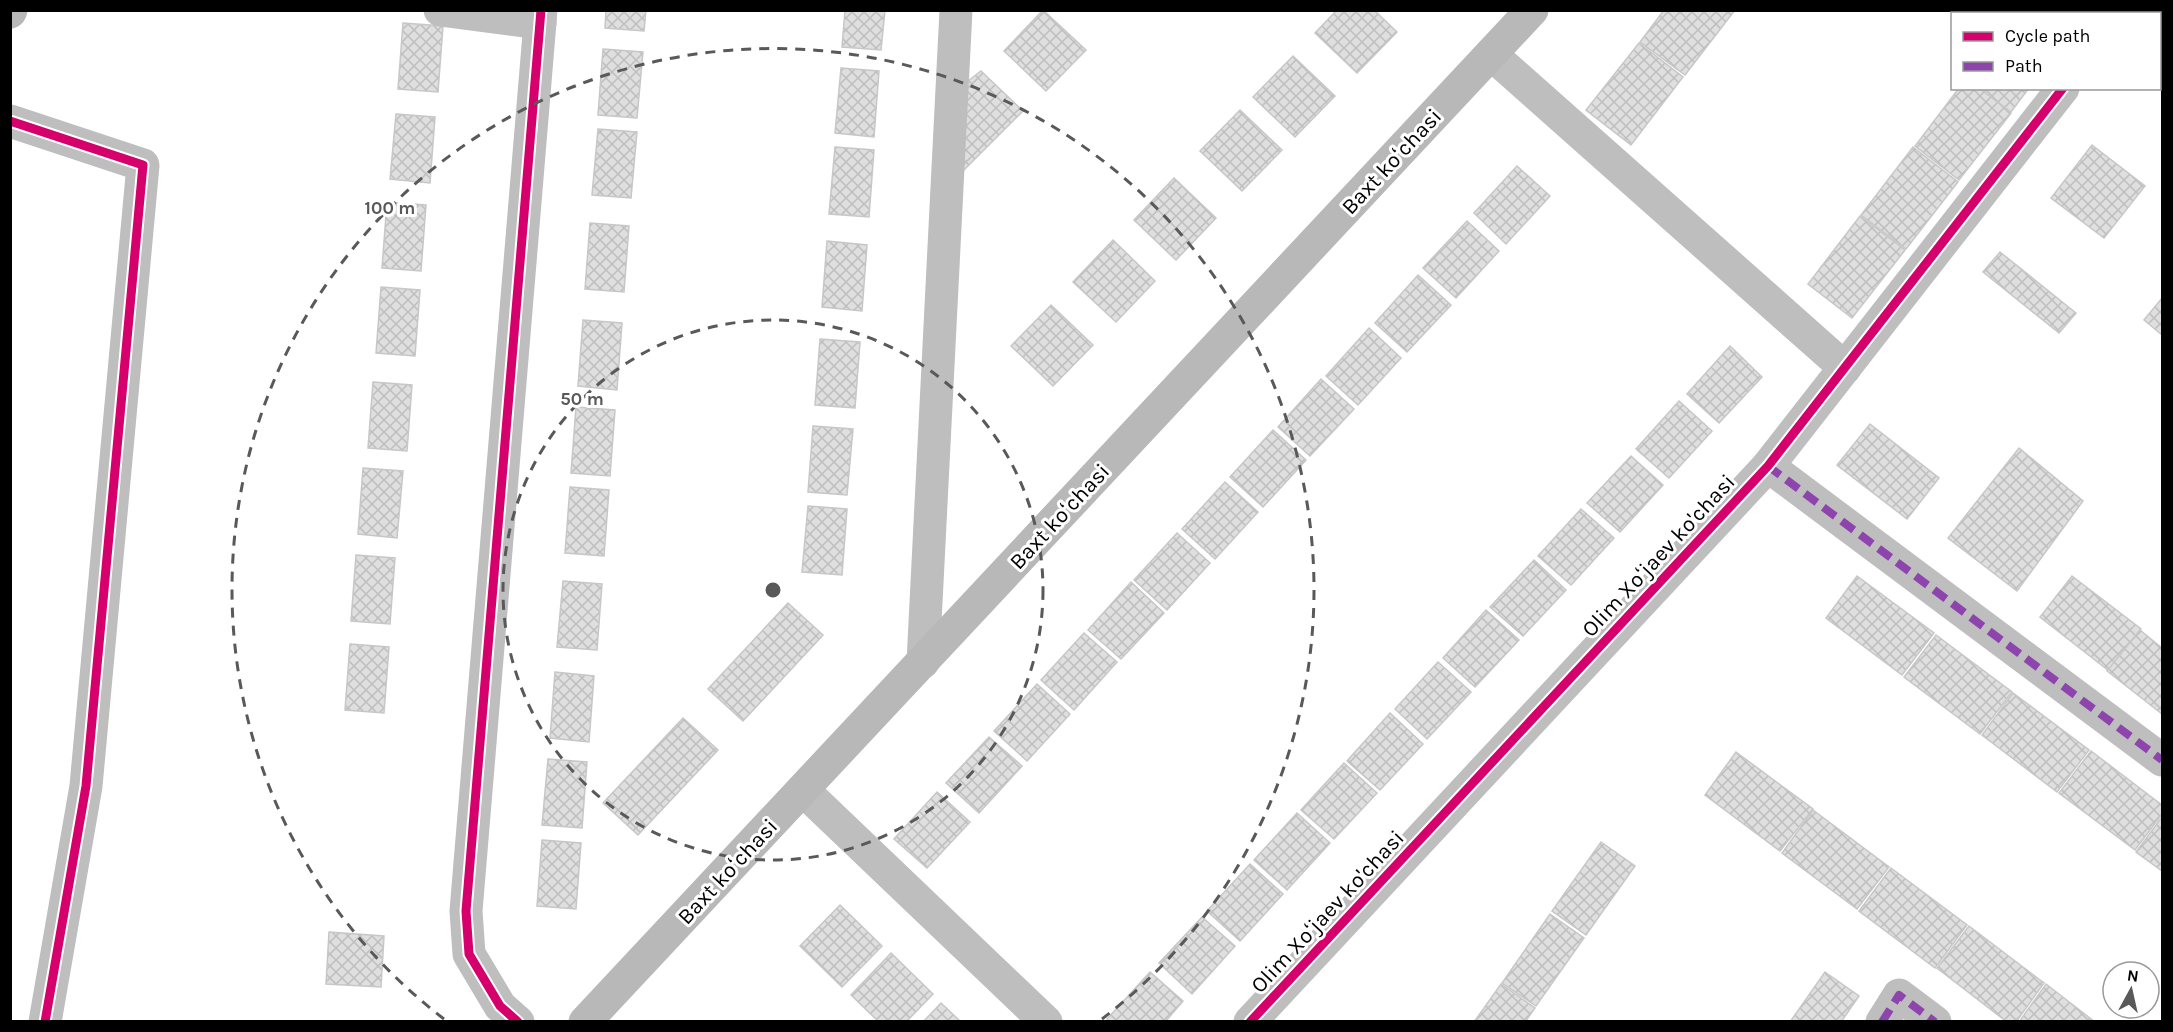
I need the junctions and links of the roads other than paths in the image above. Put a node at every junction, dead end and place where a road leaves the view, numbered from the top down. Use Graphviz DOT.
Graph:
graph roads {
  1 [pos="440,10"];
  2 [pos="956,10"];
  3 [pos="1532,10"];
  4 [pos="540,17"];
  5 [pos="1491,54"];
  6 [pos="2061,90"];
  7 [pos="10,121"];
  8 [pos="1845,368"];
  9 [pos="1768,466"];
  10 [pos="923,662"];
  11 [pos="2163,760"];
  12 [pos="803,790"];
  13 [pos="45,1022"];
  14 [pos="518,1022"];
  15 [pos="585,1022"];
  16 [pos="1046,1022"];
  17 [pos="1250,1022"];
  18 [pos="1882,1022"];
  19 [pos="1935,1022"];
  1 -- 4 [label="street"];
  2 -- 10 [label="street"];
  3 -- 5 [label="main road, Baxt koʻchasi"];
  4 -- 14 [label="street"];
  5 -- 8 [label="street"];
  5 -- 10 [label="main road, Baxt koʻchasi"];
  6 -- 8 [label="street, Olim Xoʻjaev ko'chasi"];
  7 -- 13 [label="street"];
  8 -- 9 [label="street, Olim Xoʻjaev ko'chasi"];
  9 -- 11 [label="street"];
  9 -- 17 [label="street, Olim Xoʻjaev ko'chasi"];
  10 -- 12 [label="main road, Baxt koʻchasi"];
  12 -- 15 [label="main road, Baxt koʻchasi"];
  12 -- 16 [label="street"];
  18 -- 19 [label="street"];
}
